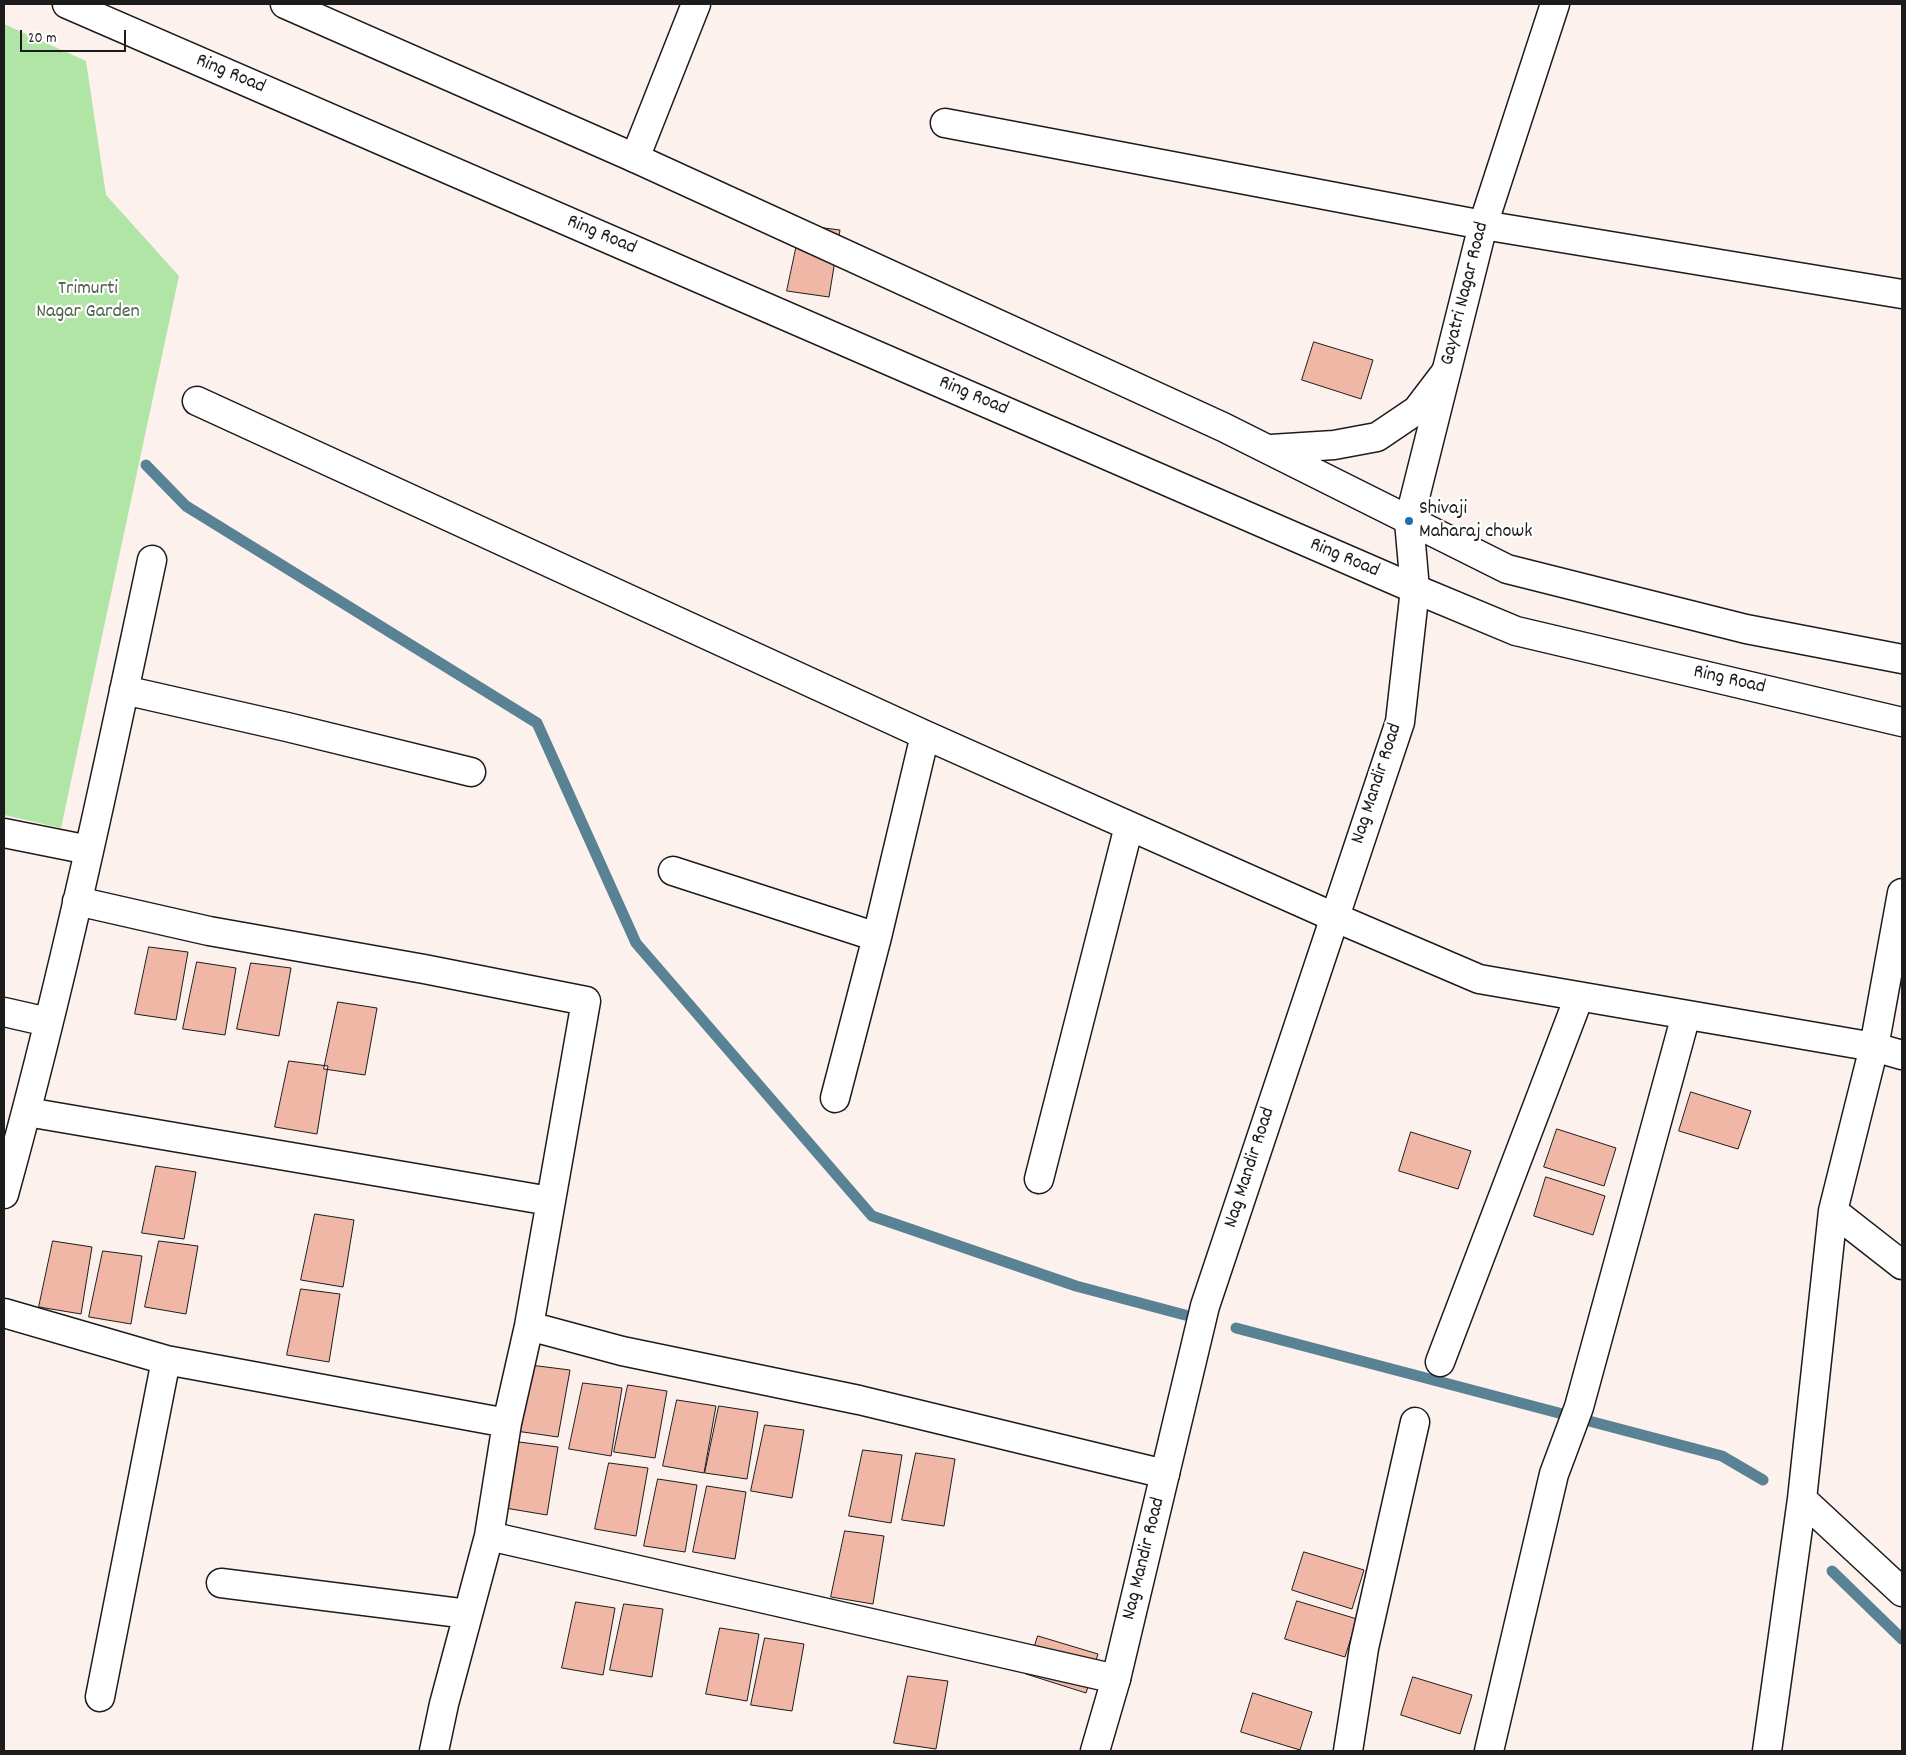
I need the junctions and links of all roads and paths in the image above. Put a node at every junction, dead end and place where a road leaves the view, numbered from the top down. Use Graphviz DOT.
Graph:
graph roads {
  1 [pos="67,4"];
  2 [pos="285,4"];
  3 [pos="696,4"];
  4 [pos="1555,4"];
  5 [pos="945,123"];
  6 [pos="635,158"];
  7 [pos="1483,225"];
  8 [pos="1902,294"];
  9 [pos="1446,372"];
  10 [pos="197,401"];
  11 [pos="1271,450"];
  12 [pos="1409,520"];
  13 [pos="152,560"];
  14 [pos="1415,589"];
  15 [pos="1902,659"];
  16 [pos="124,690"];
  17 [pos="1902,722"];
  18 [pos="924,734"];
  19 [pos="470,772"];
  20 [pos="1129,826"];
  21 [pos="4,833"];
  22 [pos="89,850"];
  23 [pos="673,871"];
  24 [pos="1902,893"];
  25 [pos="77,901"];
  26 [pos="1334,917"];
  27 [pos="877,937"];
  28 [pos="1579,997"];
  29 [pos="4,1012"];
  30 [pos="1686,1015"];
  31 [pos="48,1022"];
  32 [pos="1874,1047"];
  33 [pos="1902,1055"];
  34 [pos="835,1098"];
  35 [pos="27,1112"];
  36 [pos="1039,1179"];
  37 [pos="4,1191"];
  38 [pos="550,1201"];
  39 [pos="1833,1211"];
  40 [pos="1902,1265"];
  41 [pos="4,1313"];
  42 [pos="529,1326"];
  43 [pos="166,1360"];
  44 [pos="1440,1362"];
  45 [pos="1415,1422"];
  46 [pos="507,1423"];
  47 [pos="1165,1474"];
  48 [pos="1802,1499"];
  49 [pos="489,1536"];
  50 [pos="221,1582"];
  51 [pos="1902,1592"];
  52 [pos="468,1614"];
  53 [pos="1116,1679"];
  54 [pos="100,1697"];
  55 [pos="434,1751"];
  56 [pos="1095,1751"];
  57 [pos="1348,1751"];
  58 [pos="1489,1751"];
  59 [pos="1766,1751"];
  1 -- 14 [label="street, Ring Road"];
  2 -- 6 [label="street"];
  3 -- 6 [label="street"];
  4 -- 7 [label="street, Gayatri Nagar Road"];
  5 -- 7 [label="street"];
  6 -- 11 [label="street"];
  7 -- 8 [label="street"];
  7 -- 9 [label="street, Gayatri Nagar Road"];
  9 -- 11 [label="street"];
  9 -- 12 [label="street, Gayatri Nagar Road"];
  10 -- 18 [label="street"];
  11 -- 12 [label="street"];
  12 -- 14 [label="street, Gayatri Nagar Road"];
  12 -- 15 [label="street"];
  13 -- 16 [label="street"];
  14 -- 17 [label="street, Ring Road"];
  14 -- 26 [label="street, Nag Mandir Road"];
  16 -- 19 [label="street"];
  16 -- 22 [label="street"];
  18 -- 20 [label="street"];
  18 -- 27 [label="street"];
  20 -- 26 [label="street"];
  20 -- 36 [label="street"];
  21 -- 22 [label="street"];
  22 -- 25 [label="street"];
  23 -- 27 [label="street"];
  24 -- 32 [label="street"];
  25 -- 31 [label="street"];
  25 -- 38 [label="street"];
  26 -- 28 [label="street"];
  26 -- 47 [label="street, Nag Mandir Road"];
  27 -- 34 [label="street"];
  28 -- 30 [label="street"];
  28 -- 44 [label="street"];
  29 -- 31 [label="street"];
  30 -- 32 [label="street"];
  30 -- 58 [label="street"];
  31 -- 35 [label="street"];
  32 -- 33 [label="street"];
  32 -- 39 [label="street"];
  35 -- 37 [label="street"];
  35 -- 38 [label="street"];
  38 -- 42 [label="street"];
  39 -- 40 [label="street"];
  39 -- 48 [label="street"];
  41 -- 43 [label="street"];
  42 -- 46 [label="street"];
  42 -- 47 [label="street"];
  43 -- 46 [label="street"];
  43 -- 54 [label="street"];
  45 -- 57 [label="street"];
  46 -- 49 [label="street"];
  47 -- 53 [label="street, Nag Mandir Road"];
  48 -- 51 [label="street"];
  48 -- 59 [label="street"];
  49 -- 52 [label="street"];
  49 -- 53 [label="street"];
  50 -- 52 [label="street"];
  52 -- 55 [label="street"];
  53 -- 56 [label="street, Nag Mandir Road"];
}
